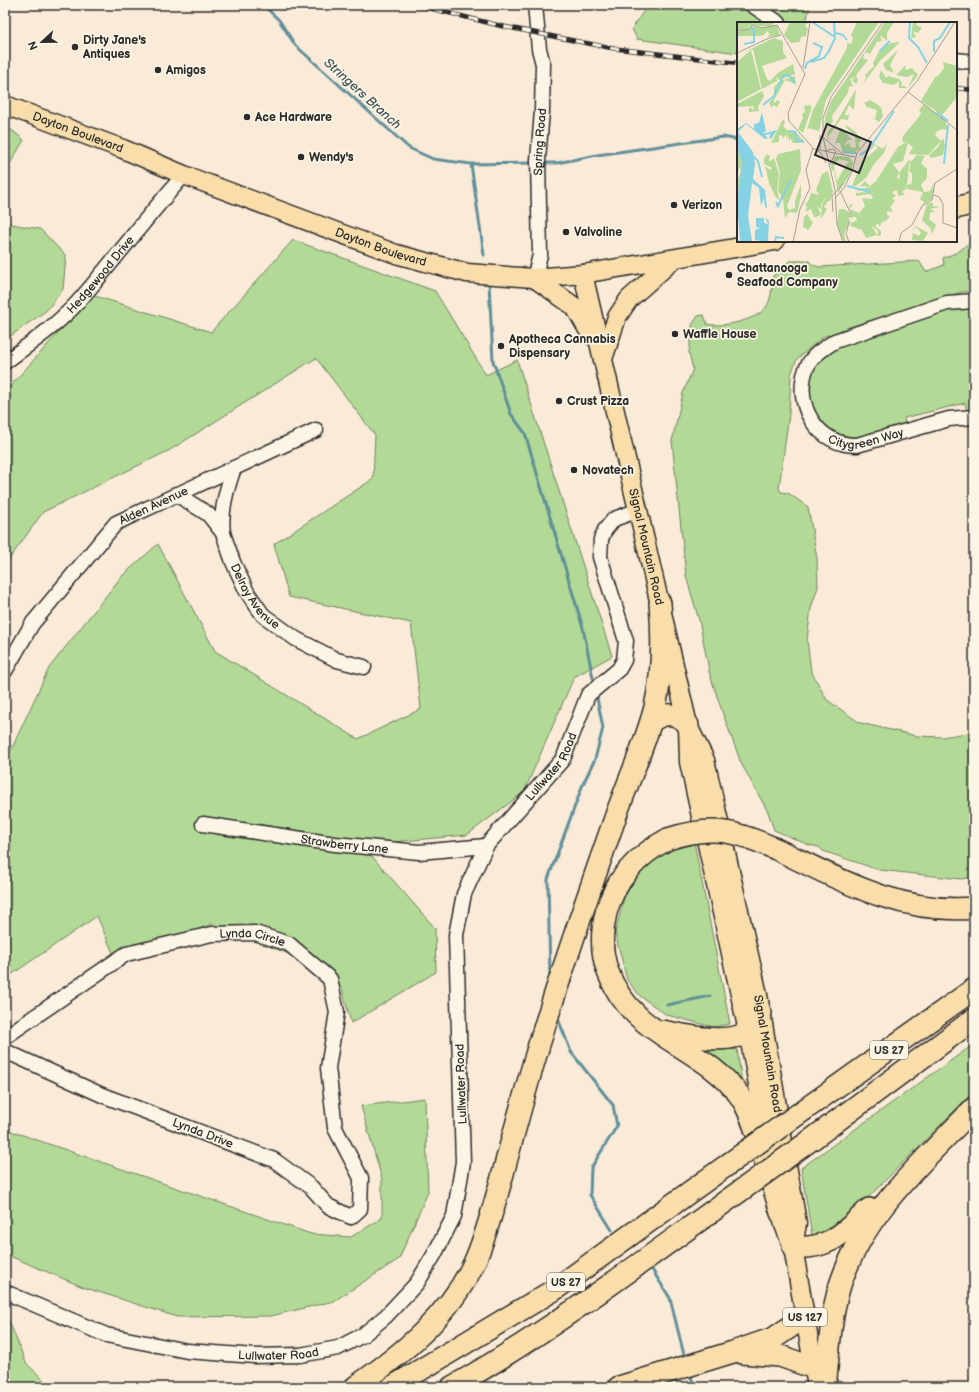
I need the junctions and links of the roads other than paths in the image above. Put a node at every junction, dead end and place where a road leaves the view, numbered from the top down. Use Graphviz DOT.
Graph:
graph roads {
  1 [pos="535,5"];
  2 [pos="752,5"];
  3 [pos="778,22"];
  4 [pos="957,60"];
  5 [pos="974,62"];
  6 [pos="5,105"];
  7 [pos="184,175"];
  8 [pos="974,203"];
  9 [pos="974,208"];
  10 [pos="957,209"];
  11 [pos="957,209"];
  12 [pos="771,242"];
  13 [pos="673,260"];
  14 [pos="583,274"];
  15 [pos="534,278"];
  16 [pos="974,301"];
  17 [pos="603,359"];
  18 [pos="5,362"];
  19 [pos="974,417"];
  20 [pos="316,430"];
  21 [pos="234,468"];
  22 [pos="176,494"];
  23 [pos="639,510"];
  24 [pos="223,533"];
  25 [pos="660,603"];
  26 [pos="364,667"];
  27 [pos="5,671"];
  28 [pos="651,722"];
  29 [pos="688,725"];
  30 [pos="203,824"];
  31 [pos="486,846"];
  32 [pos="974,908"];
  33 [pos="974,990"];
  34 [pos="761,1013"];
  35 [pos="974,1019"];
  36 [pos="653,1029"];
  37 [pos="748,1031"];
  38 [pos="5,1037"];
  39 [pos="5,1051"];
  40 [pos="971,1111"];
  41 [pos="361,1178"];
  42 [pos="782,1213"];
  43 [pos="793,1248"];
  44 [pos="5,1292"];
  45 [pos="805,1317"];
  46 [pos="733,1352"];
  47 [pos="816,1378"];
  48 [pos="355,1387"];
  49 [pos="392,1387"];
  50 [pos="452,1387"];
  51 [pos="619,1387"];
  52 [pos="824,1387"];
  1 -- 15 [label="street, Spring Road"];
  2 -- 3 [label="street"];
  4 -- 5 [label="street"];
  6 -- 7 [label="main road, Dayton Boulevard"];
  7 -- 15 [label="main road, Dayton Boulevard"];
  7 -- 18 [label="street, Hedgewood Drive"];
  8 -- 10 [label="highway"];
  9 -- 11 [label="main road"];
  12 -- 13 [label="main road, Dayton Boulevard"];
  13 -- 14 [label="main road, Dayton Boulevard"];
  13 -- 17 [label="main road"];
  14 -- 15 [label="main road, Dayton Boulevard"];
  14 -- 17 [label="main road, Signal Mountain Road"];
  15 -- 17 [label="main road"];
  16 -- 19 [label="street, Citygreen Way"];
  17 -- 23 [label="main road, Signal Mountain Road"];
  20 -- 21 [label="street, Alden Avenue"];
  21 -- 22 [label="street, Alden Avenue"];
  21 -- 24 [label="street"];
  22 -- 24 [label="street, Delray Avenue"];
  22 -- 27 [label="street, Alden Avenue"];
  23 -- 25 [label="main road, Signal Mountain Road"];
  23 -- 31 [label="street, Lullwater Road"];
  24 -- 26 [label="street, Delray Avenue"];
  25 -- 28 [label="highway"];
  25 -- 29 [label="main road, Signal Mountain Road"];
  28 -- 29 [label="highway"];
  28 -- 48 [label="highway"];
  29 -- 34 [label="main road, Signal Mountain Road"];
  29 -- 37 [label="main road, Signal Mountain Road"];
  30 -- 31 [label="street, Strawberry Lane"];
  31 -- 44 [label="street, Lullwater Road"];
  32 -- 36 [label="highway, bridge"];
  33 -- 49 [label="highway, US 27, bridge"];
  34 -- 37 [label="highway"];
  34 -- 43 [label="main road, Signal Mountain Road"];
  35 -- 50 [label="highway, US 27, bridge"];
  36 -- 37 [label="highway"];
  36 -- 42 [label="highway"];
  37 -- 42 [label="main road, Signal Mountain Road"];
  38 -- 41 [label="street, Lynda Circle"];
  39 -- 41 [label="street, Lynda Drive"];
  40 -- 43 [label="highway"];
  40 -- 52 [label="highway"];
  42 -- 43 [label="main road, US 127"];
  43 -- 45 [label="main road, Signal Mountain Road / US 127"];
  45 -- 46 [label="highway"];
  45 -- 47 [label="main road, Signal Mountain Road / US 127"];
  46 -- 47 [label="highway"];
  46 -- 51 [label="highway"];
}
